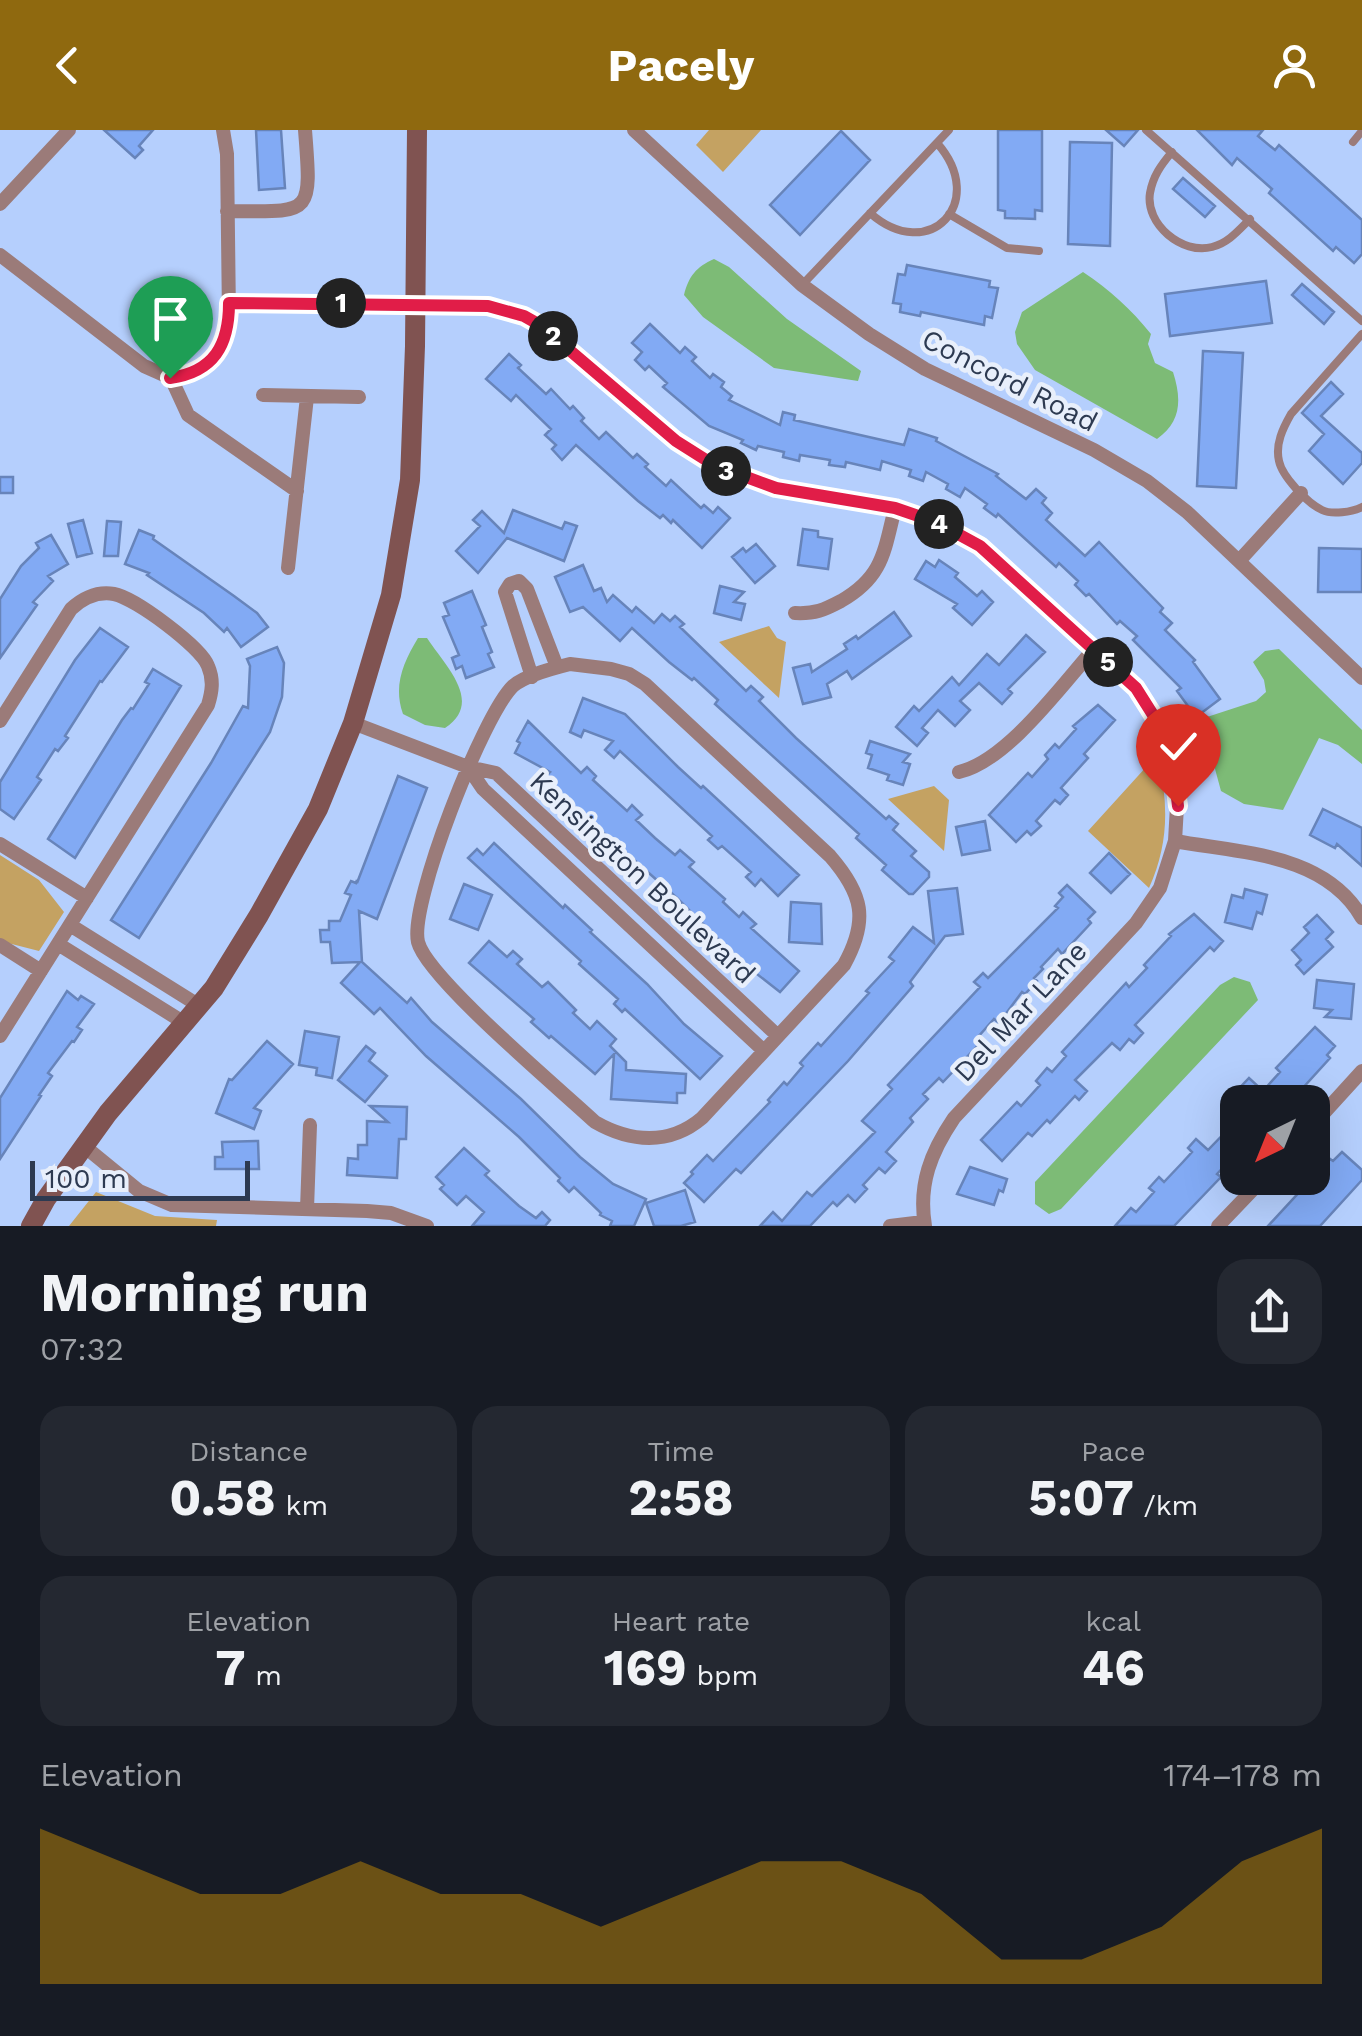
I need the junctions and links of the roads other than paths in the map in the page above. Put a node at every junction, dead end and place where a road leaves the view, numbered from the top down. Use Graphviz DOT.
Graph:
graph roads {
  1 [pos="69,130"];
  2 [pos="223,130"];
  3 [pos="305,130"];
  4 [pos="416,130"];
  5 [pos="634,130"];
  6 [pos="950,130"];
  7 [pos="1146,130"];
  8 [pos="1362,131"];
  9 [pos="1354,142"];
  10 [pos="937,143"];
  11 [pos="1172,152"];
  12 [pos="0,204"];
  13 [pos="227,210"];
  14 [pos="870,213"];
  15 [pos="949,214"];
  16 [pos="1250,220"];
  17 [pos="1038,251"];
  18 [pos="0,255"];
  19 [pos="802,286"];
  20 [pos="229,303"];
  21 [pos="414,306"];
  22 [pos="1362,321"];
  23 [pos="1362,334"];
  24 [pos="170,378"];
  25 [pos="263,395"];
  26 [pos="308,396"];
  27 [pos="359,396"];
  28 [pos="297,491"];
  29 [pos="1301,493"];
  30 [pos="1362,507"];
  31 [pos="895,508"];
  32 [pos="1239,561"];
  33 [pos="288,568"];
  34 [pos="795,613"];
  35 [pos="1094,650"];
  36 [pos="556,667"];
  37 [pos="532,677"];
  38 [pos="1362,678"];
  39 [pos="0,722"];
  40 [pos="354,723"];
  41 [pos="468,767"];
  42 [pos="960,772"];
  43 [pos="1174,841"];
  44 [pos="0,844"];
  45 [pos="87,898"];
  46 [pos="1362,918"];
  47 [pos="70,925"];
  48 [pos="58,944"];
  49 [pos="0,945"];
  50 [pos="41,971"];
  51 [pos="198,1005"];
  52 [pos="183,1022"];
  53 [pos="0,1036"];
  54 [pos="778,1036"];
  55 [pos="764,1051"];
  56 [pos="1362,1071"];
  57 [pos="1330,1106"];
  58 [pos="310,1125"];
  59 [pos="84,1146"];
  60 [pos="1248,1195"];
  61 [pos="308,1209"];
  62 [pos="924,1224"];
  63 [pos="30,1226"];
  64 [pos="428,1226"];
  65 [pos="890,1226"];
  66 [pos="1218,1226"];
  1 -- 12 [label="street"];
  2 -- 13 [label="street"];
  3 -- 13 [label="street"];
  4 -- 21 [label="street"];
  5 -- 19 [label="street, Concord Road"];
  6 -- 10 [label="lane"];
  7 -- 11 [label="lane"];
  8 -- 9 [label="lane"];
  10 -- 14 [label="lane"];
  10 -- 15 [label="lane"];
  11 -- 16 [label="lane"];
  11 -- 16 [label="lane"];
  13 -- 20 [label="street"];
  14 -- 15 [label="lane"];
  14 -- 19 [label="lane"];
  15 -- 17 [label="lane"];
  16 -- 22 [label="lane"];
  18 -- 24 [label="street"];
  19 -- 32 [label="street, Concord Road"];
  20 -- 21 [label="street, Del Mar Lane"];
  20 -- 24 [label="street"];
  21 -- 31 [label="street, Del Mar Lane"];
  21 -- 40 [label="street"];
  23 -- 29 [label="lane"];
  24 -- 28 [label="street"];
  25 -- 26 [label="street"];
  26 -- 27 [label="street"];
  26 -- 28 [label="street"];
  28 -- 33 [label="street"];
  29 -- 30 [label="lane"];
  29 -- 32 [label="street"];
  31 -- 34 [label="street"];
  31 -- 35 [label="street, Del Mar Lane"];
  32 -- 38 [label="street, Concord Road"];
  35 -- 42 [label="street"];
  35 -- 43 [label="street, Del Mar Lane"];
  36 -- 37 [label="street"];
  36 -- 37 [label="street"];
  36 -- 54 [label="street"];
  37 -- 41 [label="street"];
  39 -- 45 [label="street"];
  40 -- 41 [label="street, Kensington Boulevard"];
  40 -- 51 [label="street"];
  41 -- 54 [label="street, Kensington Boulevard"];
  41 -- 55 [label="street, Kensington Boulevard"];
  41 -- 55 [label="street"];
  43 -- 46 [label="street"];
  43 -- 62 [label="street, Del Mar Lane"];
  44 -- 45 [label="street"];
  45 -- 47 [label="street"];
  47 -- 48 [label="street"];
  47 -- 51 [label="street"];
  48 -- 50 [label="street"];
  48 -- 52 [label="street"];
  49 -- 50 [label="street"];
  50 -- 53 [label="street"];
  51 -- 52 [label="street"];
  52 -- 59 [label="street"];
  54 -- 55 [label="street"];
  56 -- 57 [label="street"];
  58 -- 61 [label="street"];
  59 -- 61 [label="street"];
  59 -- 63 [label="street"];
  60 -- 66 [label="street"];
  61 -- 64 [label="street"];
  62 -- 65 [label="street"];
}
